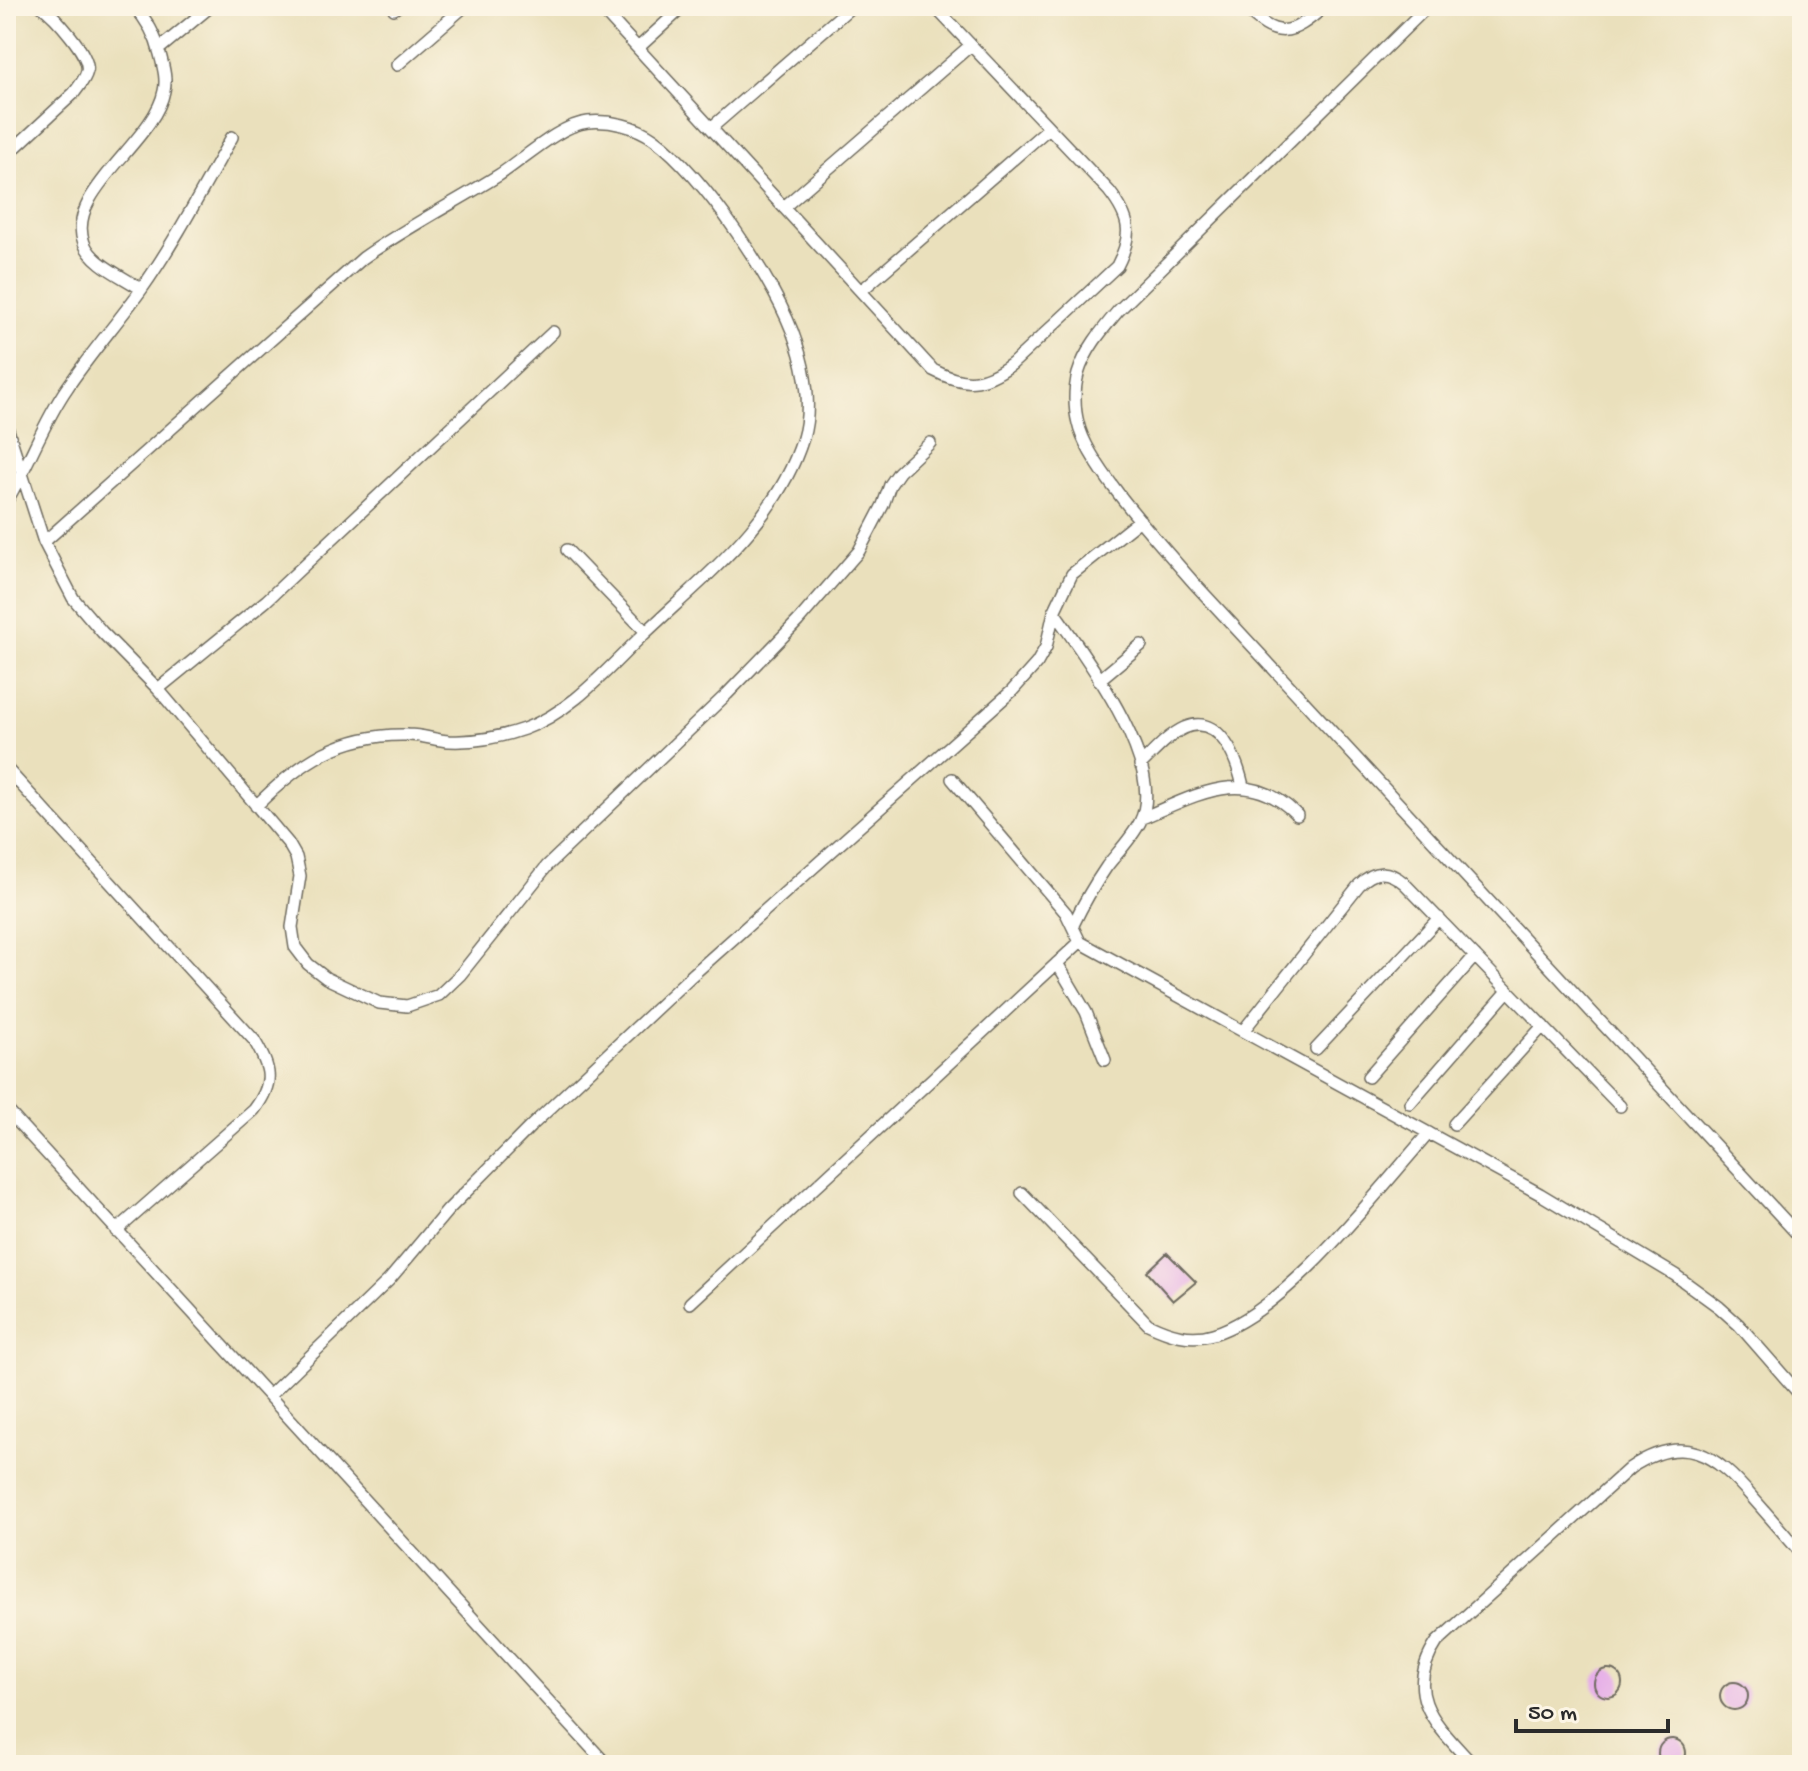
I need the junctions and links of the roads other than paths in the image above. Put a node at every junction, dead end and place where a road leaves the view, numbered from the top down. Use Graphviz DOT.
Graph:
graph roads {
  1 [pos="41,6"];
  2 [pos="134,6"];
  3 [pos="211,6"];
  4 [pos="465,6"];
  5 [pos="599,6"];
  6 [pos="684,6"];
  7 [pos="852,6"];
  8 [pos="934,6"];
  9 [pos="1243,6"];
  10 [pos="1325,6"];
  11 [pos="1428,6"];
  12 [pos="971,45"];
  13 [pos="638,48"];
  14 [pos="159,49"];
  15 [pos="397,65"];
  16 [pos="711,128"];
  17 [pos="1049,128"];
  18 [pos="232,137"];
  19 [pos="6,156"];
  20 [pos="784,207"];
  21 [pos="141,289"];
  22 [pos="861,291"];
  23 [pos="553,332"];
  24 [pos="6,424"];
  25 [pos="930,443"];
  26 [pos="24,474"];
  27 [pos="6,502"];
  28 [pos="1140,520"];
  29 [pos="44,542"];
  30 [pos="567,550"];
  31 [pos="1054,612"];
  32 [pos="646,632"];
  33 [pos="1141,645"];
  34 [pos="1099,680"];
  35 [pos="158,689"];
  36 [pos="1140,765"];
  37 [pos="6,768"];
  38 [pos="952,779"];
  39 [pos="1243,786"];
  40 [pos="256,806"];
  41 [pos="1297,815"];
  42 [pos="1142,818"];
  43 [pos="1439,918"];
  44 [pos="1073,925"];
  45 [pos="1080,942"];
  46 [pos="1475,956"];
  47 [pos="1057,963"];
  48 [pos="1508,991"];
  49 [pos="1543,1026"];
  50 [pos="1243,1031"];
  51 [pos="1316,1049"];
  52 [pos="1105,1060"];
  53 [pos="1368,1077"];
  54 [pos="1410,1103"];
  55 [pos="1620,1106"];
  56 [pos="6,1109"];
  57 [pos="1454,1124"];
  58 [pos="1429,1133"];
  59 [pos="1022,1193"];
  60 [pos="116,1231"];
  61 [pos="1802,1239"];
  62 [pos="690,1303"];
  63 [pos="270,1395"];
  64 [pos="1802,1397"];
  65 [pos="1802,1554"];
  66 [pos="607,1765"];
  67 [pos="1473,1765"];
  1 -- 19 [label="lane"];
  2 -- 14 [label="lane"];
  3 -- 14 [label="lane"];
  4 -- 15 [label="lane"];
  5 -- 13 [label="lane"];
  6 -- 13 [label="lane"];
  7 -- 16 [label="lane"];
  8 -- 12 [label="lane"];
  9 -- 10 [label="lane"];
  11 -- 28 [label="lane"];
  12 -- 17 [label="lane"];
  12 -- 20 [label="lane"];
  13 -- 16 [label="lane"];
  14 -- 21 [label="lane"];
  16 -- 20 [label="lane"];
  17 -- 22 [label="lane"];
  17 -- 22 [label="lane"];
  18 -- 21 [label="lane"];
  20 -- 22 [label="lane"];
  21 -- 26 [label="lane"];
  23 -- 35 [label="lane"];
  24 -- 26 [label="lane"];
  25 -- 40 [label="lane"];
  26 -- 27 [label="lane"];
  26 -- 29 [label="lane"];
  28 -- 31 [label="lane"];
  28 -- 61 [label="lane"];
  29 -- 32 [label="lane"];
  29 -- 35 [label="lane"];
  30 -- 32 [label="lane"];
  31 -- 34 [label="lane"];
  31 -- 63 [label="lane"];
  32 -- 40 [label="lane"];
  33 -- 34 [label="lane"];
  34 -- 36 [label="lane"];
  35 -- 40 [label="lane"];
  36 -- 39 [label="lane"];
  36 -- 42 [label="lane"];
  37 -- 60 [label="lane"];
  38 -- 44 [label="lane"];
  39 -- 41 [label="lane"];
  39 -- 42 [label="lane"];
  42 -- 44 [label="lane"];
  43 -- 46 [label="lane"];
  43 -- 50 [label="lane"];
  43 -- 51 [label="lane"];
  44 -- 45 [label="lane"];
  45 -- 47 [label="lane"];
  45 -- 50 [label="lane"];
  46 -- 48 [label="lane"];
  46 -- 53 [label="lane"];
  47 -- 52 [label="lane"];
  47 -- 62 [label="lane"];
  48 -- 49 [label="lane"];
  48 -- 54 [label="lane"];
  49 -- 55 [label="lane"];
  49 -- 57 [label="lane"];
  50 -- 58 [label="lane"];
  56 -- 60 [label="lane"];
  58 -- 59 [label="lane"];
  58 -- 64 [label="lane"];
  60 -- 63 [label="lane"];
  63 -- 66 [label="lane"];
  65 -- 67 [label="lane"];
}
